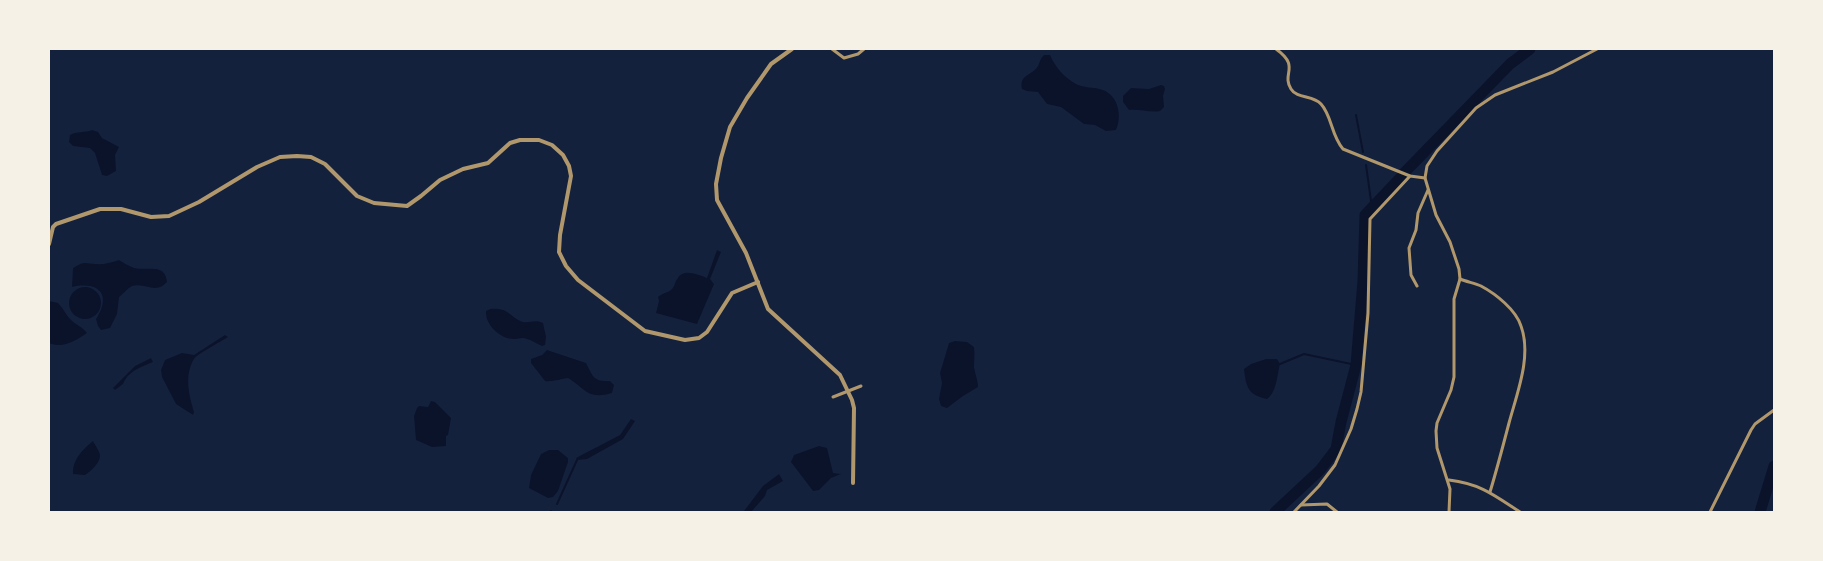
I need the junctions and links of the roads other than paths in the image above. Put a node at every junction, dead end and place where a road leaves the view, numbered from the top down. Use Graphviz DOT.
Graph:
graph roads {
  1 [pos="792,49"];
  2 [pos="832,49"];
  3 [pos="864,49"];
  4 [pos="1276,49"];
  5 [pos="1597,49"];
  6 [pos="1410,176"];
  7 [pos="1425,178"];
  8 [pos="1428,190"];
  9 [pos="49,244"];
  10 [pos="1460,279"];
  11 [pos="758,282"];
  12 [pos="1417,286"];
  13 [pos="861,386"];
  14 [pos="833,397"];
  15 [pos="1774,410"];
  16 [pos="1449,480"];
  17 [pos="853,482"];
  18 [pos="1490,492"];
  19 [pos="1301,505"];
  20 [pos="1294,512"];
  21 [pos="1337,512"];
  22 [pos="1449,512"];
  23 [pos="1520,512"];
  24 [pos="1710,512"];
  1 -- 11 [label="street"];
  2 -- 3 [label="street"];
  4 -- 6 [label="street"];
  5 -- 7 [label="street"];
  6 -- 7 [label="street"];
  6 -- 19 [label="street"];
  7 -- 8 [label="street"];
  8 -- 10 [label="street"];
  8 -- 12 [label="street"];
  9 -- 11 [label="street"];
  10 -- 16 [label="street"];
  10 -- 18 [label="street"];
  11 -- 17 [label="street"];
  13 -- 14 [label="street"];
  15 -- 24 [label="street"];
  16 -- 18 [label="street"];
  16 -- 22 [label="street"];
  18 -- 23 [label="street"];
  19 -- 20 [label="street"];
  19 -- 21 [label="street"];
}
